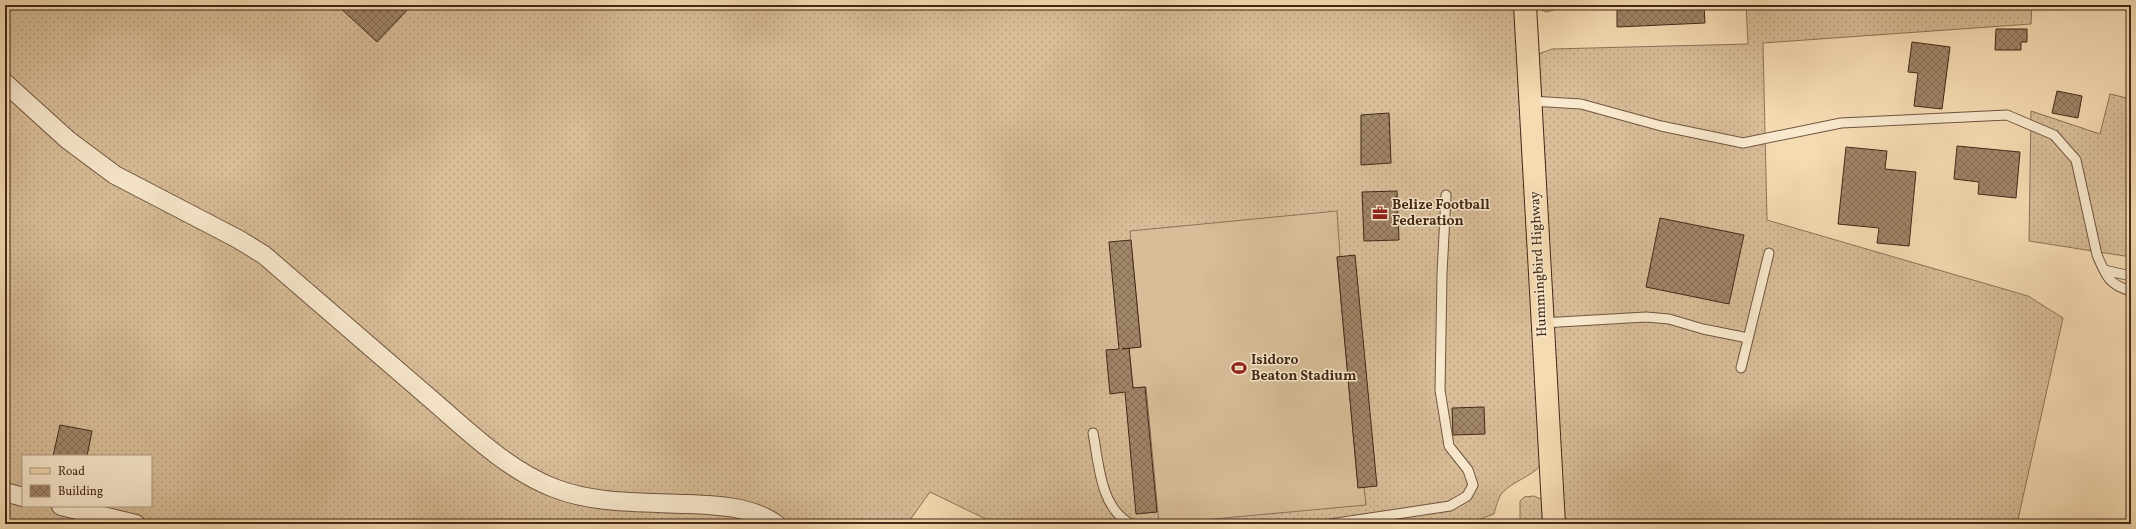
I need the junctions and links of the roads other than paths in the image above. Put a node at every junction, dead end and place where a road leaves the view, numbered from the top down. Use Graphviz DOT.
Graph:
graph roads {
  1 [pos="1525,5"];
  2 [pos="5,83"];
  3 [pos="1530,101"];
  4 [pos="1446,195"];
  5 [pos="1769,253"];
  6 [pos="2104,270"];
  7 [pos="2131,276"];
  8 [pos="2131,291"];
  9 [pos="1542,323"];
  10 [pos="1748,338"];
  11 [pos="1741,368"];
  12 [pos="1093,433"];
  13 [pos="5,492"];
  14 [pos="22,497"];
  15 [pos="65,507"];
  16 [pos="136,524"];
  17 [pos="776,524"];
  18 [pos="1131,524"];
  19 [pos="1330,524"];
  20 [pos="1554,524"];
  1 -- 3 [label="main road, Hummingbird Highway"];
  2 -- 17 [label="street"];
  3 -- 6 [label="lane"];
  3 -- 9 [label="main road, Hummingbird Highway"];
  4 -- 19 [label="lane"];
  5 -- 10 [label="lane"];
  6 -- 7 [label="lane"];
  6 -- 8 [label="lane"];
  9 -- 10 [label="lane"];
  9 -- 20 [label="main road, Hummingbird Highway"];
  10 -- 11 [label="lane"];
  12 -- 18 [label="lane"];
  13 -- 14 [label="street"];
  15 -- 16 [label="street"];
}
